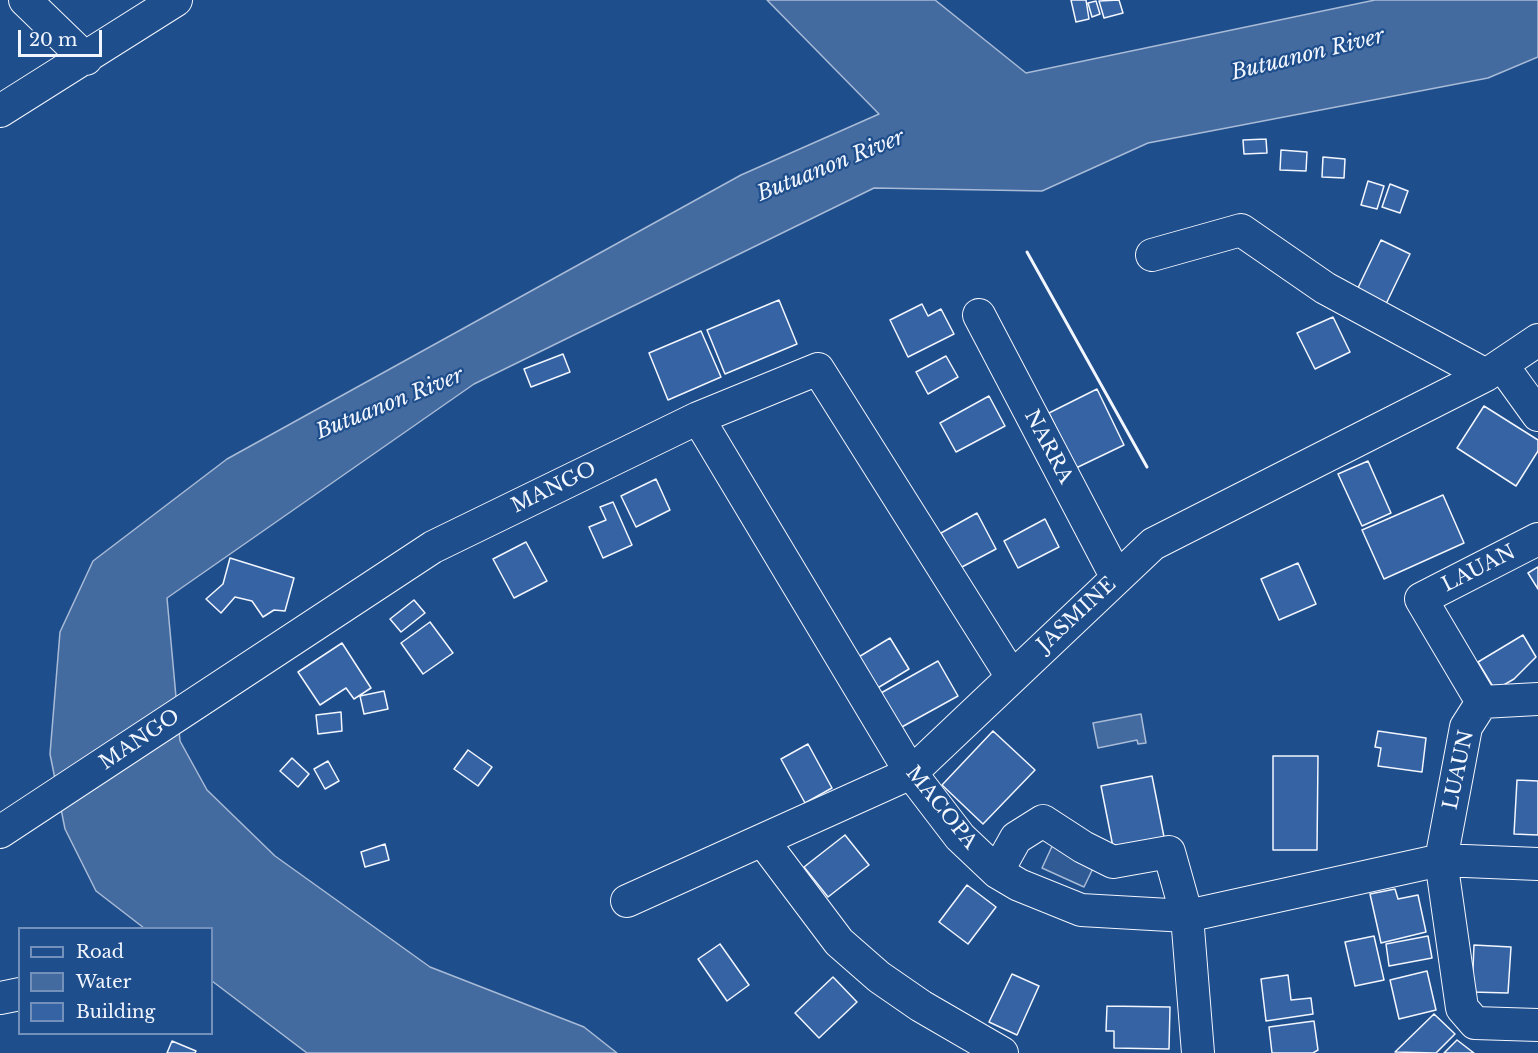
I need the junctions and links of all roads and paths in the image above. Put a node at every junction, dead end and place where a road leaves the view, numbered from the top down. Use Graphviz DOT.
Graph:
graph roads {
  1 [pos="25,0"];
  2 [pos="174,1"];
  3 [pos="86,59"];
  4 [pos="0,111"];
  5 [pos="1152,255"];
  6 [pos="979,315"];
  7 [pos="1538,340"];
  8 [pos="1494,370"];
  9 [pos="1538,416"];
  10 [pos="698,418"];
  11 [pos="1538,540"];
  12 [pos="1117,578"];
  13 [pos="1012,677"];
  14 [pos="1538,699"];
  15 [pos="1482,702"];
  16 [pos="911,773"];
  17 [pos="3,831"];
  18 [pos="763,841"];
  19 [pos="1441,860"];
  20 [pos="1113,862"];
  21 [pos="1538,864"];
  22 [pos="997,872"];
  23 [pos="627,901"];
  24 [pos="1104,912"];
  25 [pos="1187,916"];
  26 [pos="18,994"];
  27 [pos="0,998"];
  28 [pos="1538,1024"];
  29 [pos="1002,1053"];
  30 [pos="1198,1053"];
  1 -- 3 [label="street"];
  2 -- 3 [label="street"];
  3 -- 4 [label="street"];
  5 -- 8 [label="street"];
  6 -- 12 [label="street, NARRA"];
  7 -- 8 [label="street, JASMINE"];
  8 -- 9 [label="street"];
  8 -- 12 [label="street, JASMINE"];
  10 -- 13 [label="street, MANGO"];
  10 -- 16 [label="street, MACOPA"];
  10 -- 17 [label="street, MANGO"];
  11 -- 15 [label="street, LAUAN"];
  12 -- 13 [label="street, JASMINE"];
  13 -- 16 [label="street, JASMINE"];
  14 -- 15 [label="street"];
  15 -- 19 [label="street, LUAUN"];
  16 -- 18 [label="street, JASMINE"];
  16 -- 22 [label="street, MACOPA"];
  18 -- 23 [label="street, JASMINE"];
  18 -- 29 [label="street"];
  19 -- 21 [label="street, MACOPA"];
  19 -- 25 [label="street, MACOPA"];
  19 -- 28 [label="street, LUAUN"];
  20 -- 22 [label="street"];
  20 -- 24 [label="street"];
  20 -- 25 [label="street"];
  22 -- 24 [label="street, MACOPA"];
  24 -- 25 [label="street, MACOPA"];
  25 -- 30 [label="street"];
  26 -- 27 [label="street"];
}
